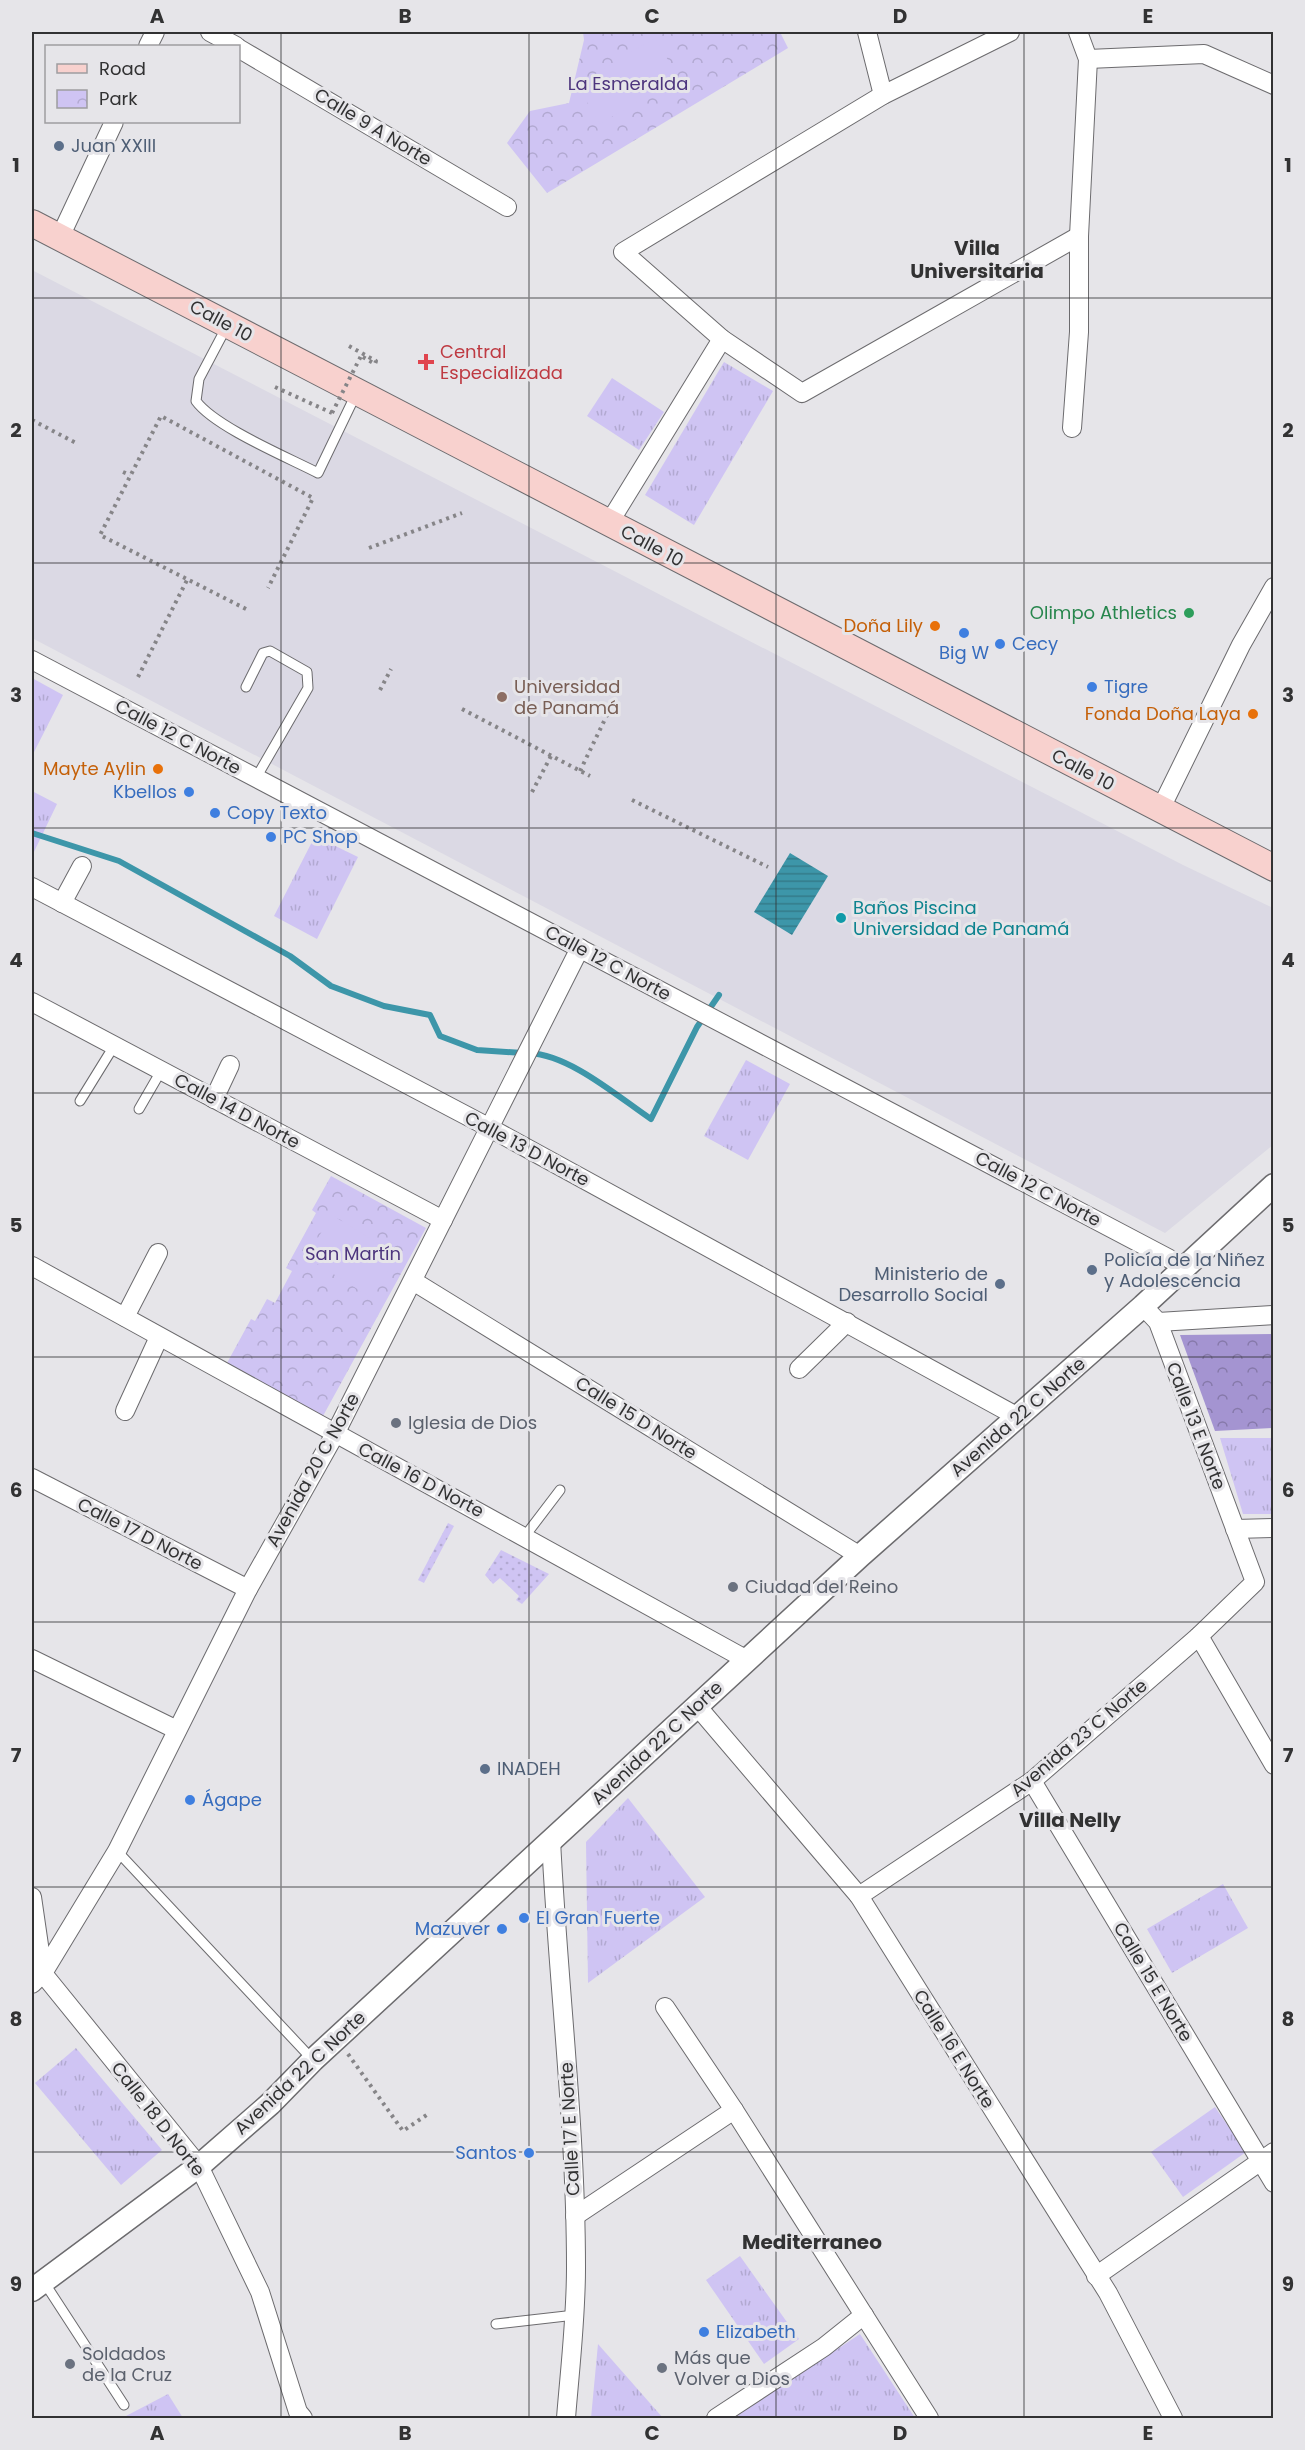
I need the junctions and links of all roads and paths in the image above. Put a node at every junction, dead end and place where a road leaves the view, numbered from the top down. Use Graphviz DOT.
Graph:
graph roads {
  1 [pos="210,32"];
  2 [pos="867,32"];
  3 [pos="1010,32"];
  4 [pos="1078,32"];
  5 [pos="233,45"];
  6 [pos="240,49"];
  7 [pos="1088,59"];
  8 [pos="1274,85"];
  9 [pos="883,95"];
  10 [pos="114,123"];
  11 [pos="507,207"];
  12 [pos="32,222"];
  13 [pos="1079,236"];
  14 [pos="60,237"];
  15 [pos="228,325"];
  16 [pos="722,339"];
  17 [pos="349,346"];
  18 [pos="275,387"];
  19 [pos="357,392"];
  20 [pos="32,420"];
  21 [pos="1071,428"];
  22 [pos="76,443"];
  23 [pos="123,472"];
  24 [pos="130,475"];
  25 [pos="462,513"];
  26 [pos="609,523"];
  27 [pos="369,548"];
  28 [pos="188,580"];
  29 [pos="268,588"];
  30 [pos="1274,588"];
  31 [pos="246,609"];
  32 [pos="32,660"];
  33 [pos="391,669"];
  34 [pos="138,677"];
  35 [pos="246,687"];
  36 [pos="380,690"];
  37 [pos="462,709"];
  38 [pos="608,713"];
  39 [pos="551,756"];
  40 [pos="580,771"];
  41 [pos="590,776"];
  42 [pos="256,778"];
  43 [pos="532,792"];
  44 [pos="632,800"];
  45 [pos="1160,810"];
  46 [pos="82,866"];
  47 [pos="768,867"];
  48 [pos="1274,868"];
  49 [pos="32,887"];
  50 [pos="62,903"];
  51 [pos="580,948"];
  52 [pos="32,1002"];
  53 [pos="114,1046"];
  54 [pos="230,1065"];
  55 [pos="161,1071"];
  56 [pos="214,1099"];
  57 [pos="80,1101"];
  58 [pos="139,1109"];
  59 [pos="489,1128"];
  60 [pos="1274,1185"];
  61 [pos="443,1220"];
  62 [pos="158,1253"];
  63 [pos="32,1266"];
  64 [pos="1185,1267"];
  65 [pos="413,1281"];
  66 [pos="1151,1314"];
  67 [pos="1274,1315"];
  68 [pos="125,1317"];
  69 [pos="847,1322"];
  70 [pos="159,1336"];
  71 [pos="799,1369"];
  72 [pos="124,1411"];
  73 [pos="1018,1417"];
  74 [pos="335,1434"];
  75 [pos="32,1478"];
  76 [pos="560,1490"];
  77 [pos="1274,1528"];
  78 [pos="1235,1529"];
  79 [pos="525,1536"];
  80 [pos="860,1556"];
  81 [pos="1256,1582"];
  82 [pos="248,1589"];
  83 [pos="1199,1636"];
  84 [pos="32,1659"];
  85 [pos="747,1660"];
  86 [pos="697,1706"];
  87 [pos="177,1730"];
  88 [pos="1274,1765"];
  89 [pos="1032,1781"];
  90 [pos="551,1840"];
  91 [pos="117,1851"];
  92 [pos="859,1896"];
  93 [pos="32,1897"];
  94 [pos="35,1972"];
  95 [pos="665,2007"];
  96 [pos="337,2039"];
  97 [pos="314,2060"];
  98 [pos="734,2110"];
  99 [pos="428,2114"];
  100 [pos="1267,2157"];
  101 [pos="199,2166"];
  102 [pos="1274,2183"];
  103 [pos="575,2216"];
  104 [pos="1096,2276"];
  105 [pos="38,2286"];
  106 [pos="575,2315"];
  107 [pos="864,2315"];
  108 [pos="496,2324"];
  109 [pos="124,2404"];
  110 [pos="303,2418"];
  111 [pos="566,2418"];
  112 [pos="716,2418"];
  113 [pos="929,2418"];
  114 [pos="1173,2418"];
  1 -- 5 [label="street, Calle 9 A Norte"];
  2 -- 9 [label="street"];
  3 -- 9 [label="street"];
  4 -- 7 [label="street"];
  6 -- 11 [label="street, Calle 9 A Norte"];
  7 -- 8 [label="street"];
  7 -- 13 [label="street"];
  9 -- 16 [label="street"];
  10 -- 14 [label="street"];
  12 -- 14 [label="main road, Calle 10"];
  13 -- 16 [label="street"];
  13 -- 21 [label="street"];
  14 -- 15 [label="main road, Calle 10"];
  15 -- 19 [label="main road, Calle 10"];
  15 -- 19 [label="lane"];
  16 -- 26 [label="street"];
  17 -- 18 [label="path, bridge"];
  19 -- 26 [label="main road, Calle 10"];
  20 -- 22 [label="path"];
  23 -- 24 [label="path"];
  24 -- 28 [label="path"];
  24 -- 29 [label="path"];
  25 -- 27 [label="path"];
  26 -- 45 [label="main road, Calle 10"];
  28 -- 31 [label="path"];
  28 -- 34 [label="path"];
  30 -- 45 [label="street"];
  32 -- 42 [label="street, Calle 12 C Norte"];
  33 -- 36 [label="path"];
  35 -- 42 [label="lane"];
  37 -- 39 [label="path"];
  38 -- 40 [label="path"];
  39 -- 40 [label="path"];
  39 -- 43 [label="path"];
  40 -- 41 [label="path"];
  42 -- 51 [label="street, Calle 12 C Norte"];
  44 -- 47 [label="path"];
  45 -- 48 [label="main road, Calle 10"];
  46 -- 50 [label="street"];
  49 -- 50 [label="street, Calle 13 D Norte"];
  50 -- 59 [label="street, Calle 13 D Norte"];
  51 -- 59 [label="street, Avenida 20 C Norte"];
  51 -- 64 [label="street, Calle 12 C Norte"];
  52 -- 53 [label="street, Calle 14 D Norte"];
  53 -- 55 [label="street, Calle 14 D Norte"];
  53 -- 57 [label="lane"];
  54 -- 56 [label="street"];
  55 -- 56 [label="street, Calle 14 D Norte"];
  55 -- 58 [label="lane"];
  56 -- 61 [label="street, Calle 14 D Norte"];
  59 -- 61 [label="street, Avenida 20 C Norte"];
  59 -- 69 [label="street, Calle 13 D Norte"];
  60 -- 64 [label="street, Avenida 22 C Norte"];
  61 -- 65 [label="street, Avenida 20 C Norte"];
  62 -- 68 [label="street"];
  63 -- 68 [label="street, Calle 16 D Norte"];
  64 -- 66 [label="street, Avenida 22 C Norte"];
  65 -- 74 [label="street, Avenida 20 C Norte"];
  65 -- 80 [label="street, Calle 15 D Norte"];
  66 -- 67 [label="street"];
  66 -- 73 [label="street, Avenida 22 C Norte"];
  66 -- 78 [label="street, Calle 13 E Norte"];
  68 -- 70 [label="street, Calle 16 D Norte"];
  69 -- 71 [label="street"];
  69 -- 73 [label="street, Calle 13 D Norte"];
  70 -- 72 [label="street"];
  70 -- 74 [label="street, Calle 16 D Norte"];
  73 -- 80 [label="street, Avenida 22 C Norte"];
  74 -- 79 [label="street, Calle 16 D Norte"];
  74 -- 82 [label="street, Avenida 20 C Norte"];
  75 -- 82 [label="street, Calle 17 D Norte"];
  76 -- 79 [label="lane"];
  77 -- 78 [label="street"];
  78 -- 81 [label="street, Calle 13 E Norte"];
  79 -- 85 [label="street, Calle 16 D Norte"];
  80 -- 85 [label="street, Avenida 22 C Norte"];
  81 -- 83 [label="street, Avenida 23 C Norte"];
  82 -- 87 [label="street, Avenida 20 C Norte"];
  83 -- 88 [label="street"];
  83 -- 89 [label="street, Avenida 23 C Norte"];
  84 -- 87 [label="street"];
  85 -- 86 [label="street, Avenida 22 C Norte"];
  86 -- 90 [label="street, Avenida 22 C Norte"];
  86 -- 92 [label="street, Calle 16 E Norte"];
  87 -- 91 [label="street, Avenida 20 C Norte"];
  89 -- 92 [label="street, Avenida 23 C Norte"];
  89 -- 100 [label="street, Calle 15 E Norte"];
  90 -- 96 [label="street, Avenida 22 C Norte"];
  90 -- 103 [label="street, Calle 17 E Norte"];
  91 -- 94 [label="street, Avenida 20 C Norte"];
  91 -- 97 [label="lane"];
  92 -- 104 [label="street, Calle 16 E Norte"];
  93 -- 94 [label="street"];
  94 -- 101 [label="street, Calle 18 D Norte"];
  95 -- 98 [label="street"];
  96 -- 97 [label="street, Avenida 22 C Norte"];
  96 -- 99 [label="path"];
  97 -- 101 [label="street, Avenida 22 C Norte"];
  98 -- 103 [label="street"];
  98 -- 107 [label="street"];
  100 -- 102 [label="street, Calle 15 E Norte"];
  100 -- 104 [label="street"];
  101 -- 105 [label="street, Avenida 22 C Norte"];
  101 -- 110 [label="street, Calle 18 D Norte"];
  103 -- 106 [label="street, Calle 17 E Norte"];
  104 -- 114 [label="street, Calle 16 E Norte"];
  105 -- 109 [label="lane"];
  106 -- 108 [label="lane"];
  106 -- 111 [label="street, Calle 17 E Norte"];
  107 -- 112 [label="street"];
  107 -- 113 [label="street"];
}
